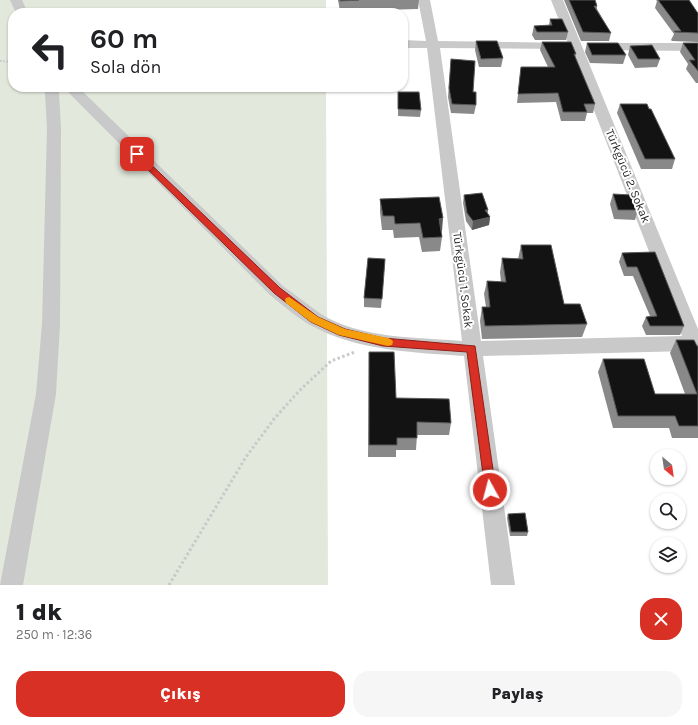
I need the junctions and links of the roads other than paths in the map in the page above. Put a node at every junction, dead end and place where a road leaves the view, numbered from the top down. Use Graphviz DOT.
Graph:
graph roads {
  1 [pos="424,0"];
  2 [pos="558,0"];
  3 [pos="408,44"];
  4 [pos="433,45"];
  5 [pos="577,47"];
  6 [pos="698,47"];
  7 [pos="52,92"];
  8 [pos="75,92"];
  9 [pos="697,346"];
  10 [pos="472,349"];
  11 [pos="11,585"];
  12 [pos="503,585"];
  1 -- 4 [label="street, Türkgücü 1. Sokak"];
  2 -- 5 [label="street, Türkgücü 2. Sokak"];
  3 -- 4 [label="street"];
  4 -- 5 [label="street"];
  4 -- 10 [label="street, Türkgücü 1. Sokak"];
  5 -- 6 [label="street"];
  5 -- 9 [label="street, Türkgücü 2. Sokak"];
  7 -- 11 [label="street"];
  8 -- 10 [label="street"];
  9 -- 10 [label="street"];
  10 -- 12 [label="street, Türkgücü 1. Sokak"];
}
